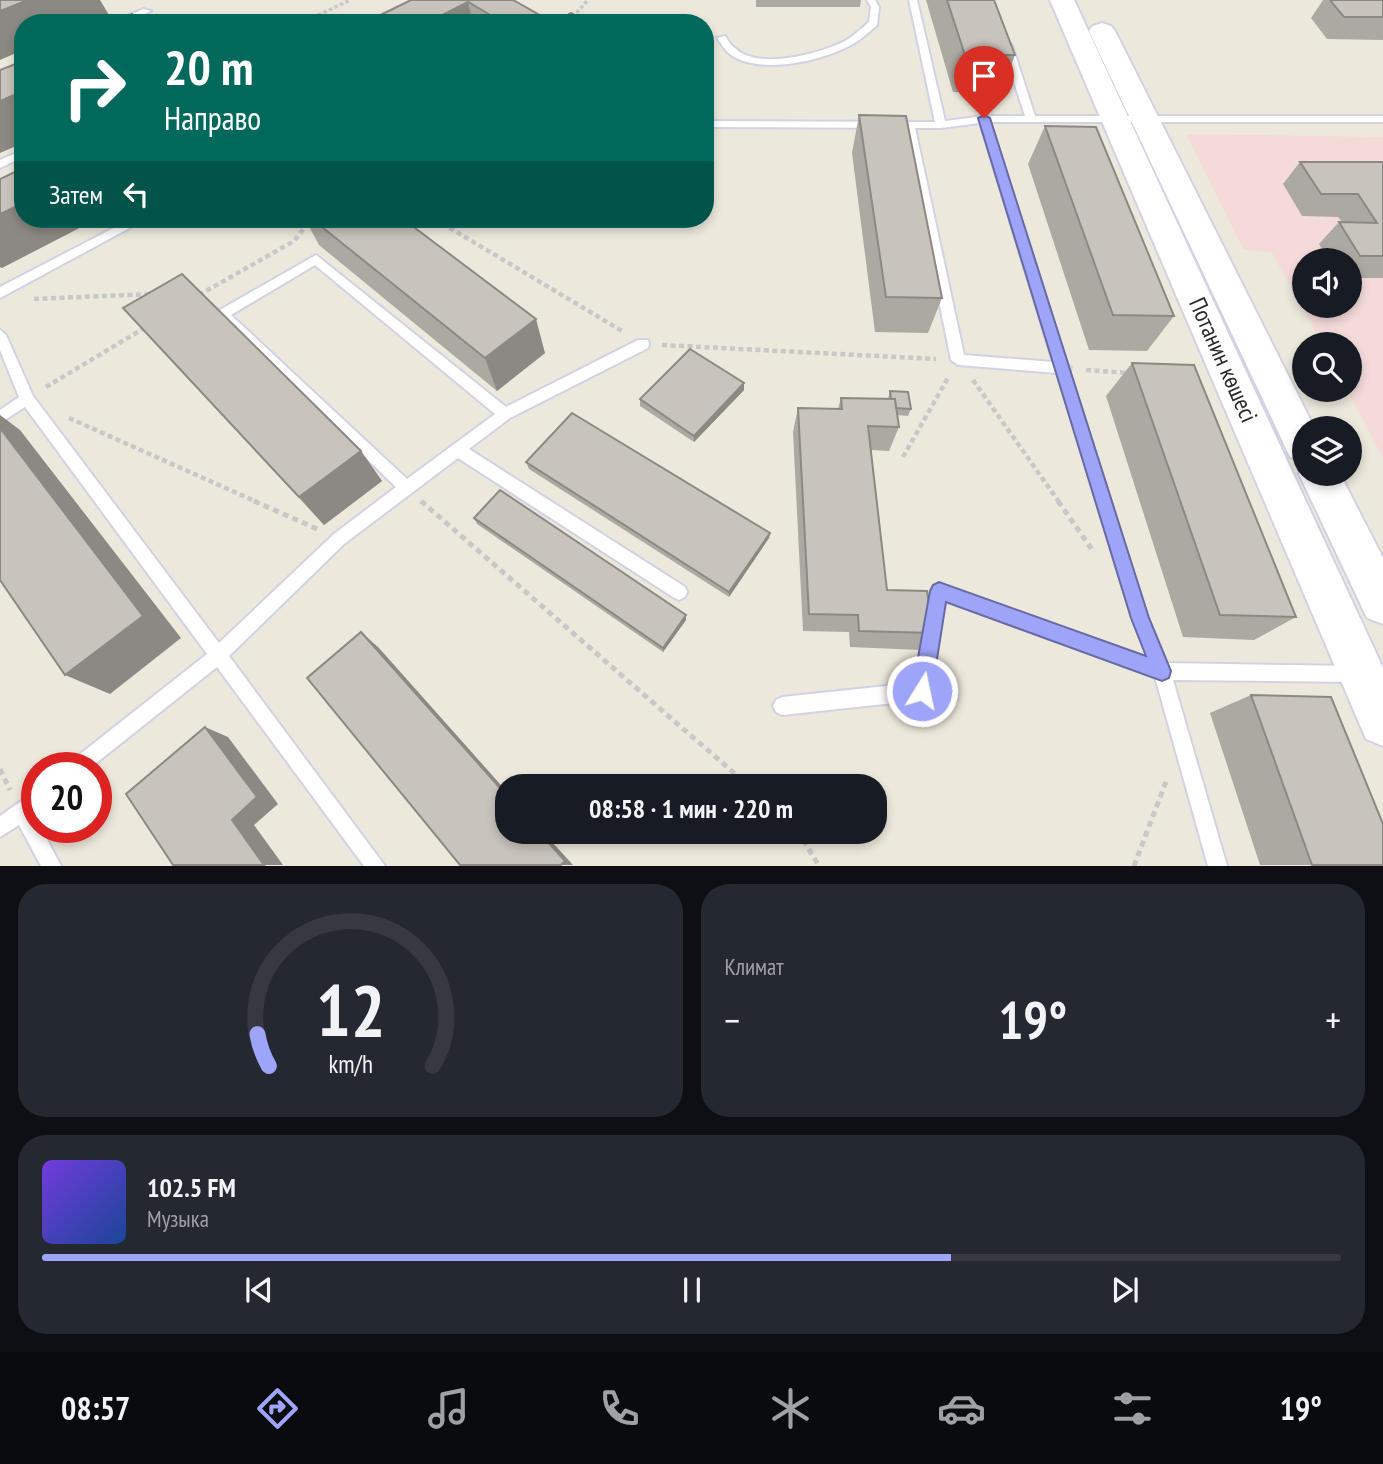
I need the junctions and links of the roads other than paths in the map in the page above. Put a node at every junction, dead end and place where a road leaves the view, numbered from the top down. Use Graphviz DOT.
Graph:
graph roads {
  1 [pos="871,0"];
  2 [pos="913,0"];
  3 [pos="1062,0"];
  4 [pos="1087,0"];
  5 [pos="146,10"];
  6 [pos="137,14"];
  7 [pos="722,38"];
  8 [pos="1006,40"];
  9 [pos="984,118"];
  10 [pos="1031,119"];
  11 [pos="1383,119"];
  12 [pos="1129,120"];
  13 [pos="714,124"];
  14 [pos="909,125"];
  15 [pos="941,125"];
  16 [pos="123,228"];
  17 [pos="0,293"];
  18 [pos="0,335"];
  19 [pos="643,344"];
  20 [pos="1064,368"];
  21 [pos="27,398"];
  22 [pos="505,414"];
  23 [pos="0,416"];
  24 [pos="1292,422"];
  25 [pos="458,450"];
  26 [pos="1325,486"];
  27 [pos="408,489"];
  28 [pos="678,592"];
  29 [pos="1383,603"];
  30 [pos="220,654"];
  31 [pos="1162,671"];
  32 [pos="1361,674"];
  33 [pos="782,706"];
  34 [pos="1383,722"];
  35 [pos="96,752"];
  36 [pos="21,811"];
  37 [pos="0,828"];
  38 [pos="39,843"];
  39 [pos="52,866"];
  40 [pos="376,866"];
  41 [pos="1218,866"];
  1 -- 7 [label="lane"];
  2 -- 15 [label="lane"];
  3 -- 12 [label="main road, Потанин көшесі"];
  4 -- 12 [label="main road, Потанин көшесі"];
  5 -- 6 [label="lane"];
  8 -- 10 [label="lane"];
  9 -- 10 [label="lane"];
  9 -- 15 [label="lane"];
  9 -- 20 [label="lane"];
  10 -- 12 [label="lane"];
  11 -- 12 [label="lane"];
  12 -- 24 [label="main road, Потанин көшесі"];
  12 -- 32 [label="main road, Потанин көшесі"];
  13 -- 14 [label="lane"];
  14 -- 15 [label="lane"];
  14 -- 20 [label="lane"];
  16 -- 17 [label="lane"];
  18 -- 21 [label="lane"];
  19 -- 22 [label="lane"];
  20 -- 31 [label="lane"];
  21 -- 23 [label="lane"];
  21 -- 30 [label="lane"];
  22 -- 25 [label="lane"];
  22 -- 27 [label="lane"];
  25 -- 27 [label="lane"];
  25 -- 28 [label="lane"];
  26 -- 29 [label="main road"];
  27 -- 30 [label="lane"];
  30 -- 35 [label="lane"];
  30 -- 40 [label="lane"];
  31 -- 32 [label="lane"];
  31 -- 33 [label="lane"];
  31 -- 41 [label="lane"];
  32 -- 34 [label="main road, Потанин көшесі"];
  36 -- 37 [label="lane"];
  38 -- 39 [label="lane"];
}
